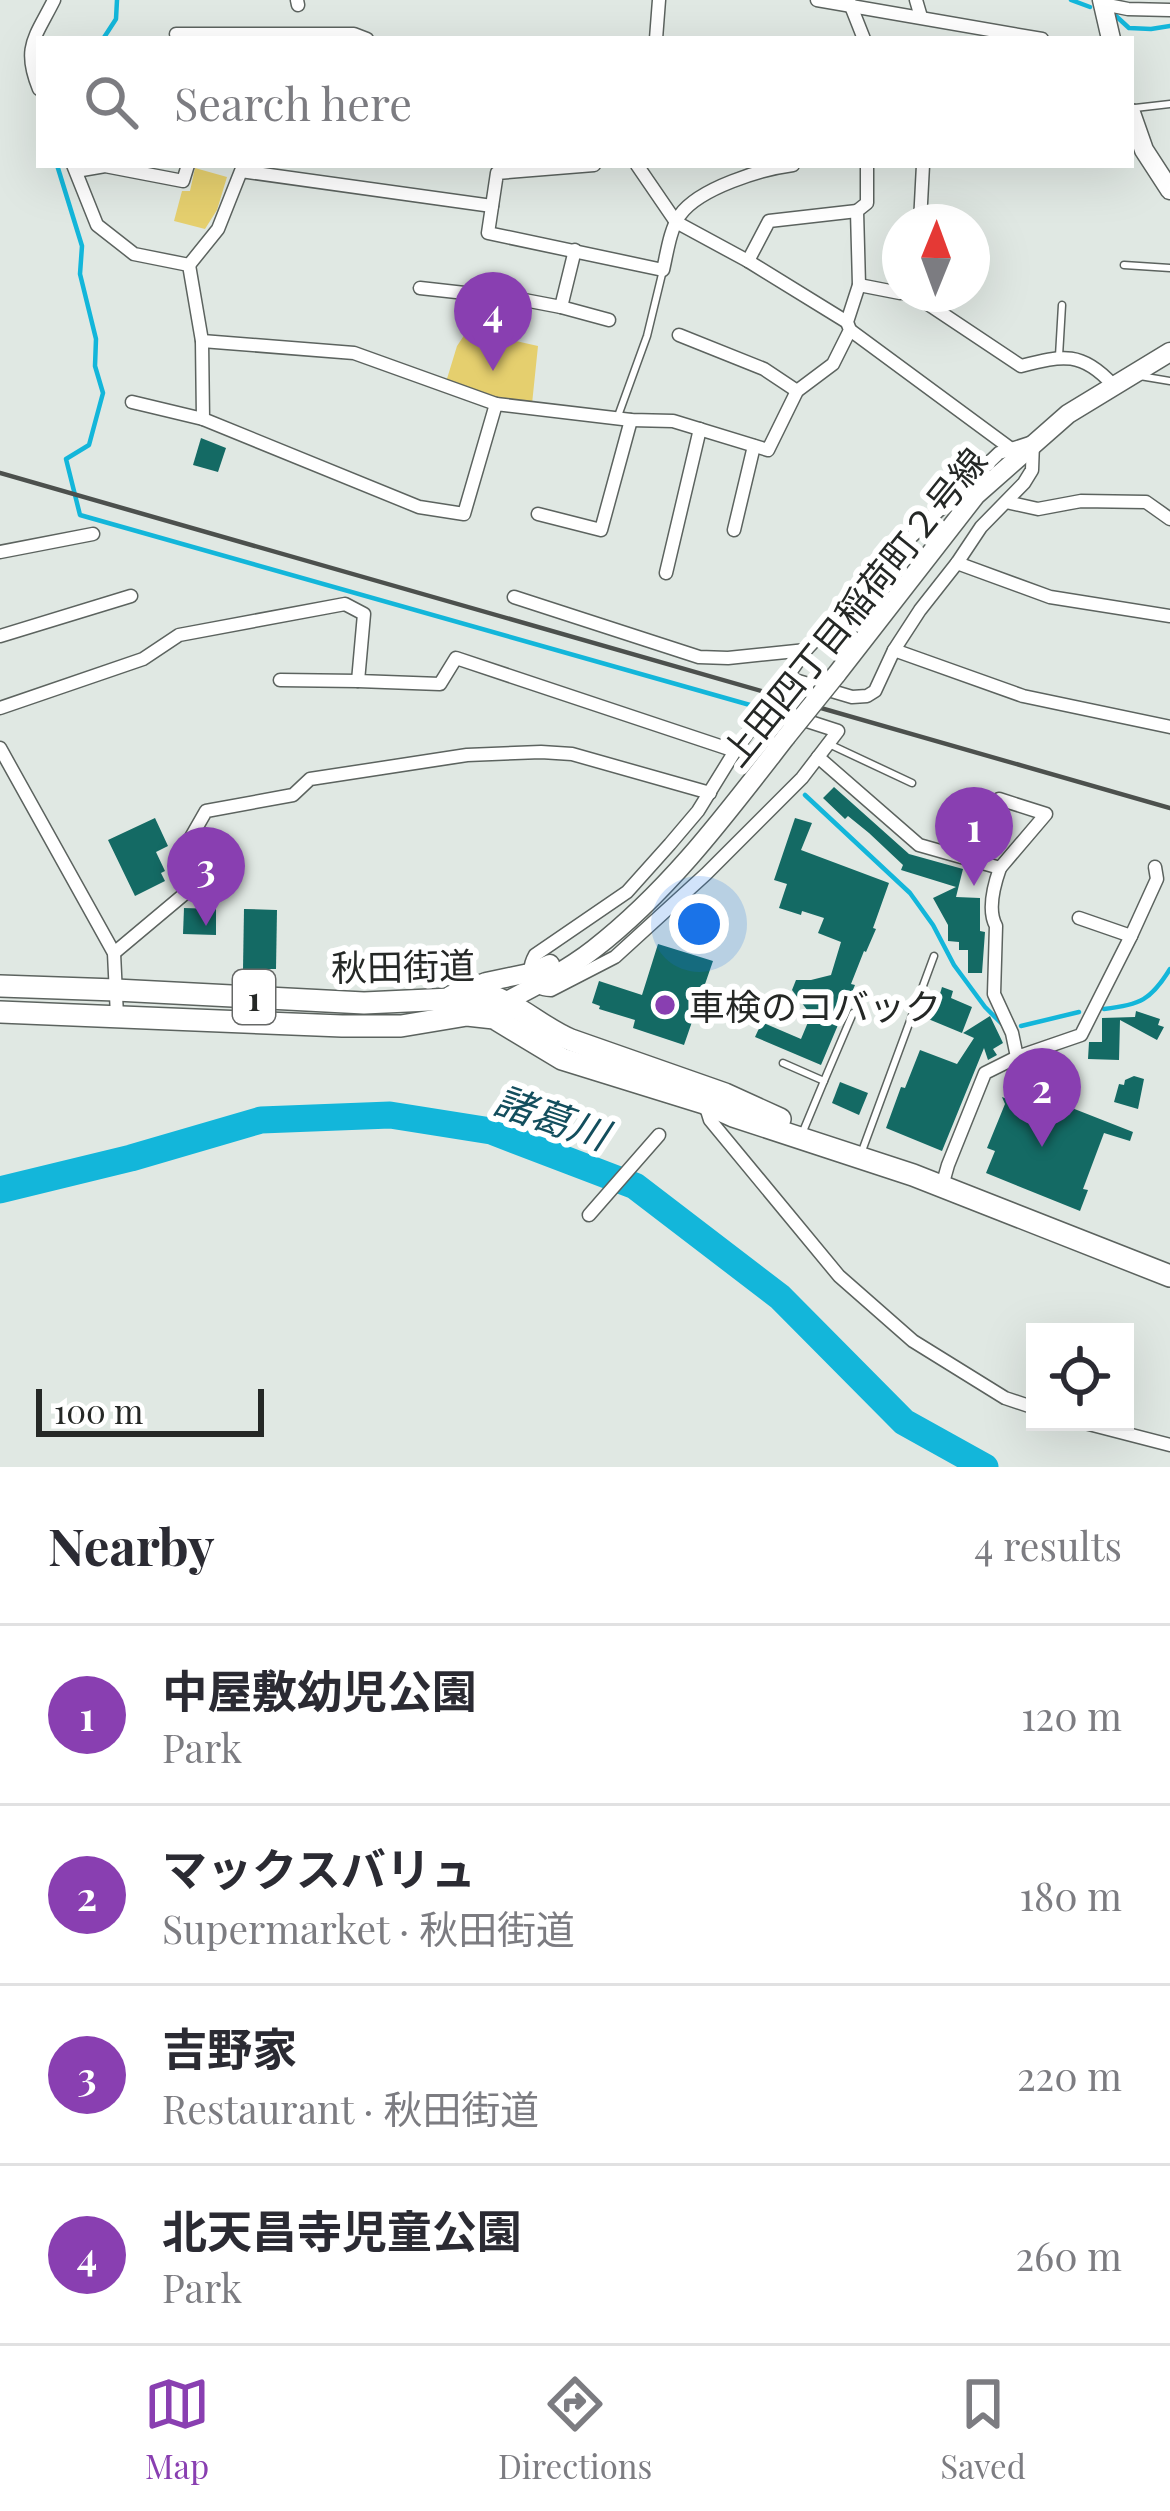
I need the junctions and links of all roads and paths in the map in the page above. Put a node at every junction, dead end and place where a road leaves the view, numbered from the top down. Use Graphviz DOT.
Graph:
graph roads {
  1 [pos="54,0"];
  2 [pos="659,0"];
  3 [pos="817,0"];
  4 [pos="916,0"];
  5 [pos="1102,2"];
  6 [pos="850,3"];
  7 [pos="1170,10"];
  8 [pos="921,17"];
  9 [pos="176,34"];
  10 [pos="36,36"];
  11 [pos="36,36"];
  12 [pos="210,36"];
  13 [pos="359,36"];
  14 [pos="656,36"];
  15 [pos="863,36"];
  16 [pos="1026,36"];
  17 [pos="1110,36"];
  18 [pos="36,82"];
  19 [pos="1170,104"];
  20 [pos="1134,110"];
  21 [pos="1134,119"];
  22 [pos="75,168"];
  23 [pos="115,168"];
  24 [pos="187,168"];
  25 [pos="558,168"];
  26 [pos="640,168"];
  27 [pos="774,168"];
  28 [pos="867,168"];
  29 [pos="923,168"];
  30 [pos="1170,190"];
  31 [pos="921,204"];
  32 [pos="492,206"];
  33 [pos="857,211"];
  34 [pos="676,222"];
  35 [pos="575,250"];
  36 [pos="748,261"];
  37 [pos="189,265"];
  38 [pos="1124,265"];
  39 [pos="1170,268"];
  40 [pos="663,270"];
  41 [pos="859,285"];
  42 [pos="420,288"];
  43 [pos="882,289"];
  44 [pos="1062,304"];
  45 [pos="561,308"];
  46 [pos="938,312"];
  47 [pos="608,320"];
  48 [pos="848,326"];
  49 [pos="679,334"];
  50 [pos="202,341"];
  51 [pos="1170,352"];
  52 [pos="1059,356"];
  53 [pos="1131,374"];
  54 [pos="1170,381"];
  55 [pos="1113,385"];
  56 [pos="797,391"];
  57 [pos="132,402"];
  58 [pos="496,404"];
  59 [pos="203,419"];
  60 [pos="624,419"];
  61 [pos="700,429"];
  62 [pos="1033,442"];
  63 [pos="754,446"];
  64 [pos="1010,448"];
  65 [pos="1006,502"];
  66 [pos="538,514"];
  67 [pos="1170,518"];
  68 [pos="734,530"];
  69 [pos="93,534"];
  70 [pos="0,551"];
  71 [pos="957,563"];
  72 [pos="666,573"];
  73 [pos="131,596"];
  74 [pos="514,597"];
  75 [pos="1170,616"];
  76 [pos="0,636"];
  77 [pos="806,650"];
  78 [pos="894,650"];
  79 [pos="788,678"];
  80 [pos="280,680"];
  81 [pos="358,680"];
  82 [pos="0,708"];
  83 [pos="767,708"];
  84 [pos="1170,727"];
  85 [pos="828,744"];
  86 [pos="0,748"];
  87 [pos="735,751"];
  88 [pos="818,757"];
  89 [pos="912,783"];
  90 [pos="710,793"];
  91 [pos="999,799"];
  92 [pos="1155,867"];
  93 [pos="1000,868"];
  94 [pos="1079,918"];
  95 [pos="1131,936"];
  96 [pos="114,953"];
  97 [pos="934,956"];
  98 [pos="532,979"];
  99 [pos="0,986"];
  100 [pos="116,989"];
  101 [pos="445,998"];
  102 [pos="507,1001"];
  103 [pos="0,1012"];
  104 [pos="854,1013"];
  105 [pos="117,1016"];
  106 [pos="467,1016"];
  107 [pos="524,1025"];
  108 [pos="1017,1057"];
  109 [pos="783,1064"];
  110 [pos="824,1081"];
  111 [pos="704,1103"];
  112 [pos="804,1130"];
  113 [pos="658,1135"];
  114 [pos="862,1151"];
  115 [pos="914,1175"];
  116 [pos="942,1186"];
  117 [pos="589,1215"];
  118 [pos="1170,1276"];
  119 [pos="1026,1405"];
  120 [pos="1116,1431"];
  121 [pos="1170,1445"];
  1 -- 11 [label="street"];
  2 -- 14 [label="street"];
  3 -- 6 [label="street"];
  4 -- 8 [label="street"];
  5 -- 7 [label="street"];
  5 -- 17 [label="street"];
  6 -- 8 [label="street"];
  6 -- 15 [label="street"];
  8 -- 16 [label="street"];
  9 -- 12 [label="street"];
  10 -- 18 [label="street"];
  12 -- 13 [label="street"];
  19 -- 20 [label="lane"];
  21 -- 30 [label="street"];
  22 -- 37 [label="street"];
  23 -- 24 [label="street"];
  25 -- 32 [label="street"];
  26 -- 34 [label="street"];
  27 -- 34 [label="street"];
  28 -- 33 [label="street"];
  29 -- 31 [label="street"];
  32 -- 35 [label="street"];
  32 -- 37 [label="street"];
  33 -- 36 [label="street"];
  33 -- 41 [label="street"];
  34 -- 36 [label="street"];
  34 -- 40 [label="street"];
  35 -- 40 [label="street"];
  35 -- 45 [label="street"];
  36 -- 48 [label="street"];
  37 -- 50 [label="street"];
  38 -- 39 [label="lane"];
  40 -- 60 [label="lane"];
  41 -- 43 [label="street"];
  41 -- 48 [label="street"];
  42 -- 45 [label="street"];
  44 -- 52 [label="lane"];
  45 -- 47 [label="street"];
  46 -- 52 [label="street"];
  48 -- 56 [label="street"];
  48 -- 64 [label="street"];
  49 -- 56 [label="street"];
  50 -- 58 [label="street"];
  50 -- 59 [label="street"];
  51 -- 53 [label="street, 上田四丁目稲荷町２号線"];
  52 -- 55 [label="street"];
  53 -- 54 [label="lane"];
  53 -- 55 [label="street, 上田四丁目稲荷町２号線"];
  55 -- 62 [label="street, 上田四丁目稲荷町２号線"];
  56 -- 63 [label="street"];
  57 -- 59 [label="street"];
  58 -- 59 [label="street"];
  58 -- 60 [label="street"];
  60 -- 61 [label="street"];
  60 -- 66 [label="street"];
  61 -- 63 [label="street"];
  61 -- 72 [label="street"];
  62 -- 64 [label="street"];
  62 -- 65 [label="street"];
  62 -- 98 [label="street, 上田四丁目稲荷町２号線, bridge"];
  63 -- 68 [label="street"];
  64 -- 77 [label="street"];
  65 -- 67 [label="street"];
  65 -- 71 [label="street"];
  69 -- 70 [label="street"];
  71 -- 75 [label="street"];
  71 -- 78 [label="street"];
  73 -- 76 [label="street"];
  74 -- 77 [label="street"];
  77 -- 79 [label="street"];
  78 -- 79 [label="street"];
  78 -- 84 [label="street"];
  79 -- 83 [label="street"];
  80 -- 81 [label="street"];
  81 -- 82 [label="street"];
  81 -- 87 [label="street"];
  83 -- 85 [label="street"];
  83 -- 87 [label="street"];
  85 -- 88 [label="street"];
  85 -- 89 [label="lane"];
  86 -- 96 [label="street"];
  87 -- 90 [label="street"];
  88 -- 93 [label="street"];
  88 -- 98 [label="street"];
  90 -- 96 [label="street"];
  90 -- 98 [label="street"];
  91 -- 93 [label="street"];
  92 -- 95 [label="street"];
  93 -- 108 [label="street"];
  94 -- 95 [label="street"];
  95 -- 108 [label="street"];
  96 -- 100 [label="street"];
  97 -- 114 [label="lane"];
  98 -- 101 [label="street"];
  98 -- 102 [label="street"];
  98 -- 107 [label="street"];
  99 -- 100 [label="main road, 秋田街道 / 1"];
  100 -- 101 [label="main road, 秋田街道 / 1"];
  100 -- 105 [label="street"];
  101 -- 102 [label="main road, 秋田街道 / 1"];
  102 -- 106 [label="street"];
  102 -- 107 [label="main road, 秋田街道 / 1"];
  103 -- 105 [label="main road, 秋田街道 / 1"];
  104 -- 110 [label="lane"];
  105 -- 106 [label="main road, 秋田街道 / 1"];
  106 -- 107 [label="main road, 秋田街道 / 1"];
  107 -- 111 [label="main road, 秋田街道 / 1"];
  107 -- 112 [label="main road, 秋田街道 / 1"];
  108 -- 116 [label="street"];
  109 -- 110 [label="lane"];
  110 -- 112 [label="lane"];
  111 -- 115 [label="main road, 秋田街道 / 1"];
  111 -- 119 [label="street"];
  112 -- 114 [label="main road, 秋田街道 / 1"];
  113 -- 117 [label="street"];
  114 -- 115 [label="main road, 秋田街道 / 1"];
  115 -- 116 [label="main road, 秋田街道 / 1"];
  116 -- 118 [label="main road, 秋田街道 / 1"];
  120 -- 121 [label="street"];
}
